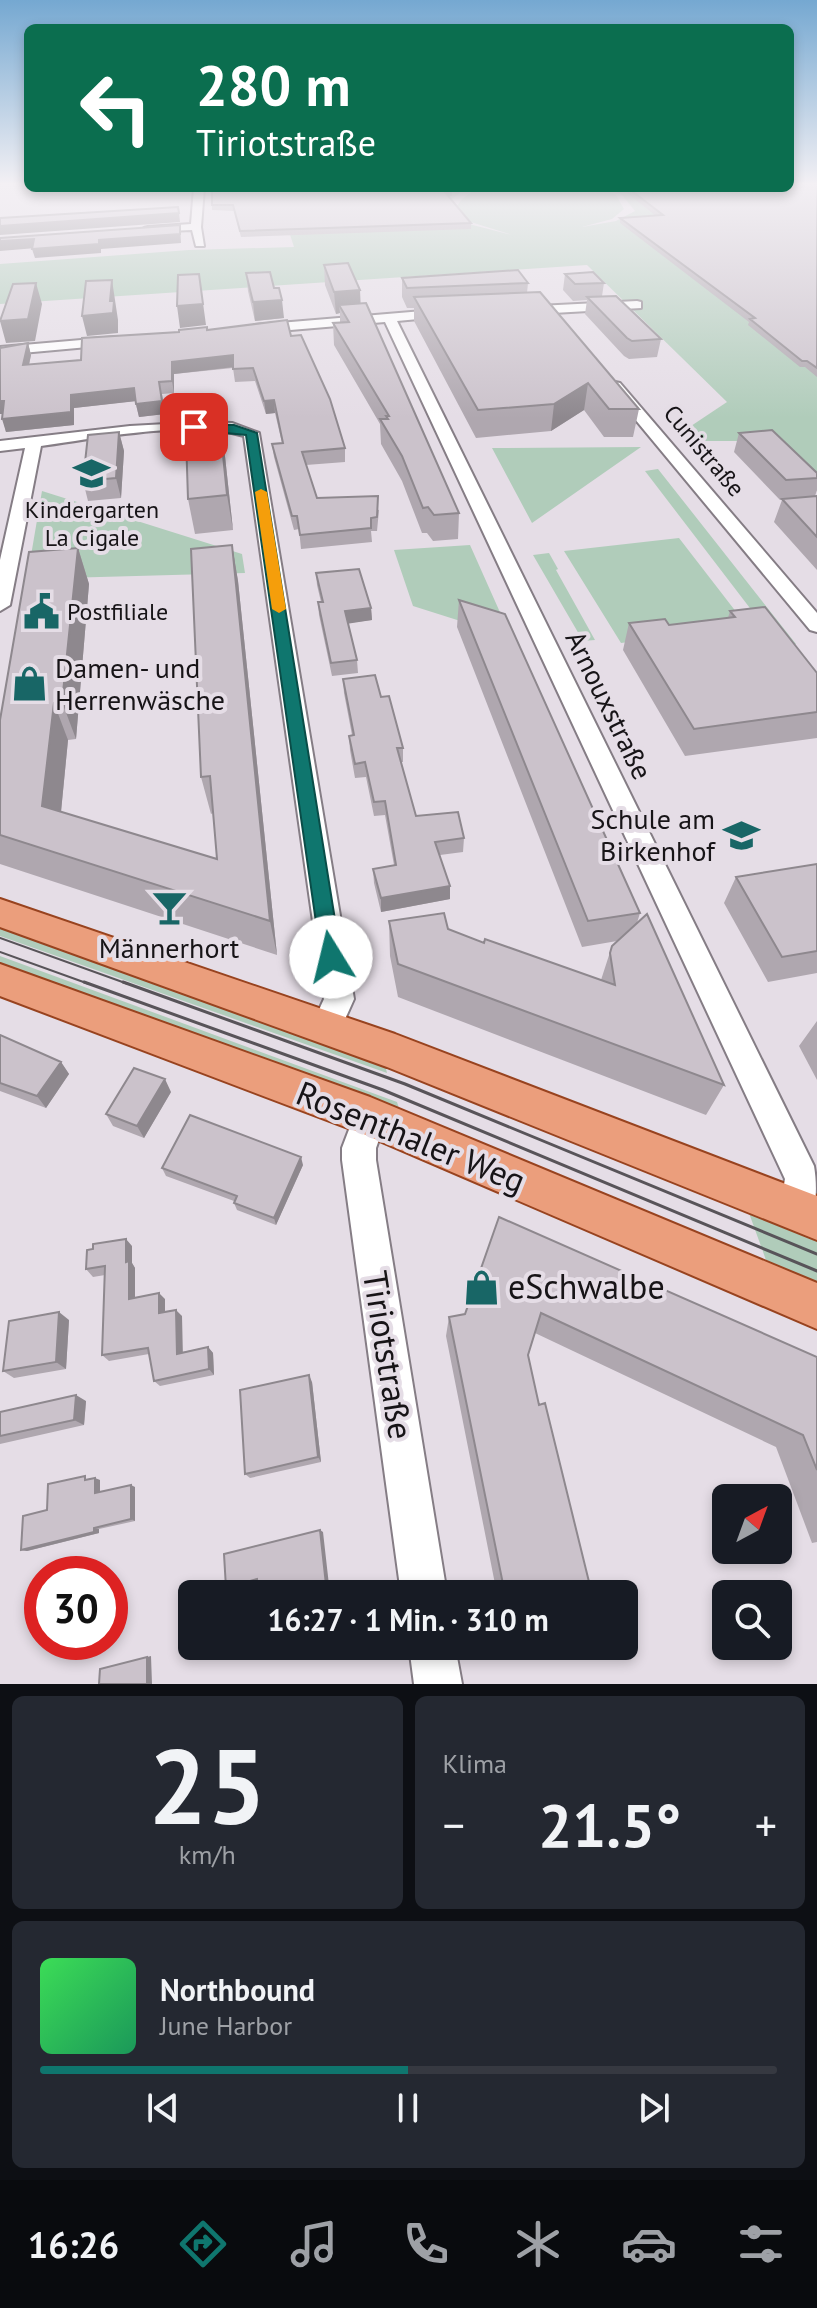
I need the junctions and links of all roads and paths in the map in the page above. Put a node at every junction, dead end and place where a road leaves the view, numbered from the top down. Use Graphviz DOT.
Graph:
graph roads {
  1 [pos="637,305"];
  2 [pos="551,309"];
  3 [pos="497,311"];
  4 [pos="457,313"];
  5 [pos="388,316"];
  6 [pos="567,328"];
  7 [pos="245,329"];
  8 [pos="136,339"];
  9 [pos="0,351"];
  10 [pos="601,369"];
  11 [pos="34,443"];
  12 [pos="0,446"];
  13 [pos="0,605"];
  14 [pos="817,626"];
  15 [pos="0,913"];
  16 [pos="0,980"];
  17 [pos="326,1027"];
  18 [pos="370,1117"];
  19 [pos="807,1214"];
  20 [pos="817,1306"];
  21 [pos="422,1580"];
  22 [pos="434,1660"];
  23 [pos="438,1684"];
  1 -- 2 [label="street"];
  2 -- 3 [label="street"];
  2 -- 6 [label="street"];
  4 -- 5 [label="street"];
  5 -- 7 [label="street"];
  5 -- 19 [label="street, Arnouxstraße"];
  8 -- 9 [label="street"];
  10 -- 14 [label="street, Cunistraße"];
  11 -- 12 [label="street"];
  11 -- 13 [label="street"];
  11 -- 17 [label="street"];
  15 -- 17 [label="main road"];
  16 -- 18 [label="main road, Rosenthaler Weg"];
  17 -- 19 [label="main road"];
  18 -- 20 [label="main road, Rosenthaler Weg"];
  18 -- 21 [label="street, Tiriotstraße"];
  22 -- 23 [label="street"];
}
